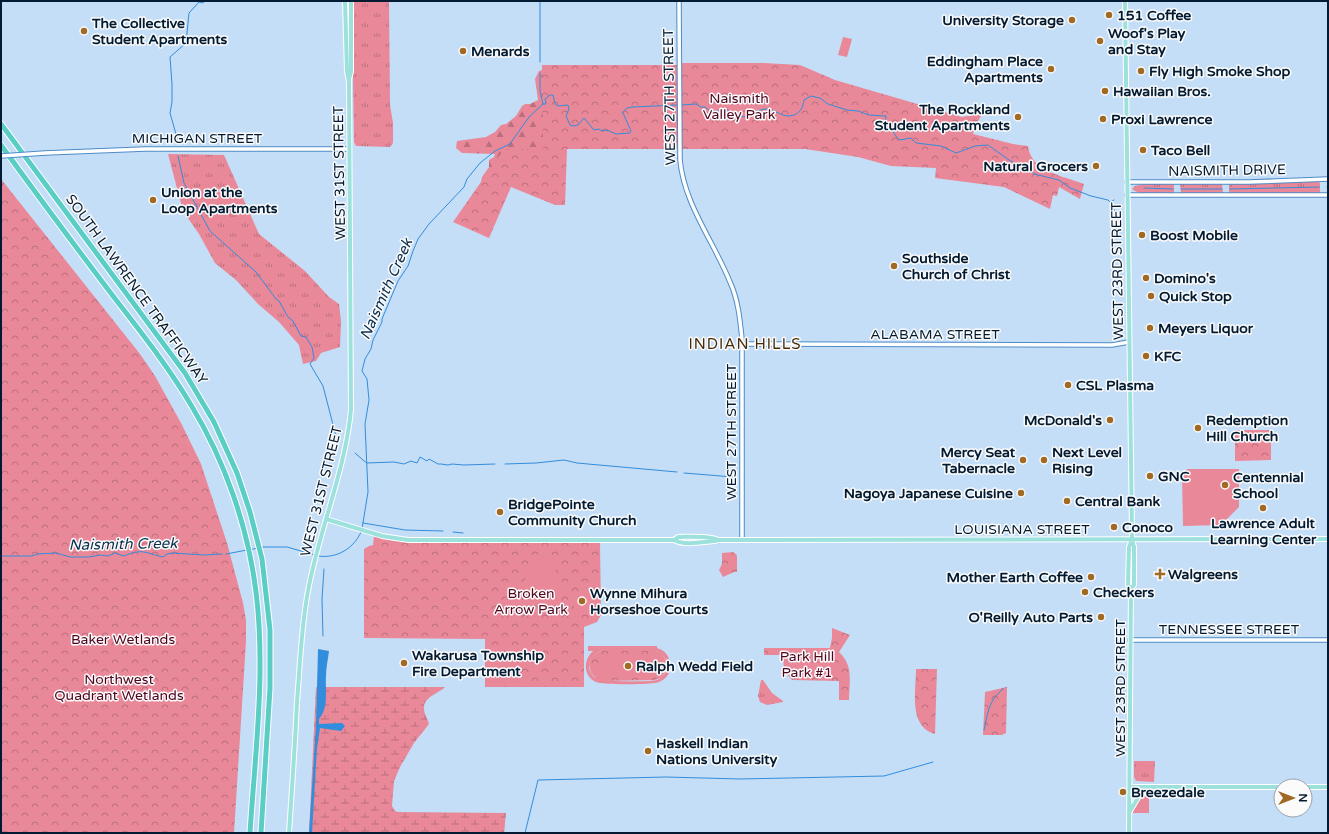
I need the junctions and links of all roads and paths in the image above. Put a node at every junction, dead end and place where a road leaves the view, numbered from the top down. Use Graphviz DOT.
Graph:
graph roads {
  1 [pos="344,1"];
  2 [pos="351,1"];
  3 [pos="679,1"];
  4 [pos="1125,1"];
  5 [pos="349,82"];
  6 [pos="1,124"];
  7 [pos="1,145"];
  8 [pos="350,149"];
  9 [pos="1,156"];
  10 [pos="1328,179"];
  11 [pos="1127,182"];
  12 [pos="1127,195"];
  13 [pos="1328,195"];
  14 [pos="1129,342"];
  15 [pos="742,344"];
  16 [pos="326,519"];
  17 [pos="742,540"];
  18 [pos="1132,540"];
  19 [pos="1328,540"];
  20 [pos="1130,640"];
  21 [pos="1328,640"];
  22 [pos="1130,787"];
  23 [pos="1152,787"];
  24 [pos="1273,787"];
  25 [pos="1313,787"];
  26 [pos="1328,787"];
  27 [pos="1129,815"];
  28 [pos="250,833"];
  29 [pos="262,833"];
  30 [pos="289,833"];
  31 [pos="1129,833"];
  1 -- 5 [label="main road, WEST 31ST STREET"];
  2 -- 5 [label="main road, WEST 31ST STREET"];
  3 -- 15 [label="street, WEST 27TH STREET"];
  4 -- 11 [label="main road, WEST 23RD STREET"];
  5 -- 8 [label="main road, WEST 31ST STREET"];
  6 -- 29 [label="highway, SOUTH LAWRENCE TRAFFICWAY"];
  7 -- 28 [label="highway, SOUTH LAWRENCE TRAFFICWAY"];
  8 -- 9 [label="street, MICHIGAN STREET, bridge"];
  8 -- 16 [label="main road, WEST 31ST STREET"];
  10 -- 11 [label="street, NAISMITH DRIVE"];
  11 -- 12 [label="main road, WEST 23RD STREET"];
  12 -- 13 [label="street, NAISMITH DRIVE"];
  12 -- 14 [label="main road, WEST 23RD STREET"];
  14 -- 15 [label="street, ALABAMA STREET"];
  14 -- 18 [label="main road, WEST 23RD STREET"];
  15 -- 17 [label="street, WEST 27TH STREET"];
  16 -- 17 [label="main road, LOUISIANA STREET"];
  16 -- 30 [label="main road, WEST 31ST STREET"];
  17 -- 18 [label="main road, LOUISIANA STREET"];
  18 -- 19 [label="main road, LOUISIANA STREET"];
  18 -- 20 [label="main road, WEST 23RD STREET"];
  20 -- 21 [label="street, TENNESSEE STREET"];
  20 -- 22 [label="main road, WEST 23RD STREET"];
  22 -- 23 [label="main road"];
  22 -- 27 [label="main road, WEST 23RD STREET"];
  23 -- 24 [label="main road"];
  23 -- 27 [label="main road"];
  25 -- 26 [label="main road"];
  27 -- 31 [label="main road, WEST 23RD STREET"];
}
